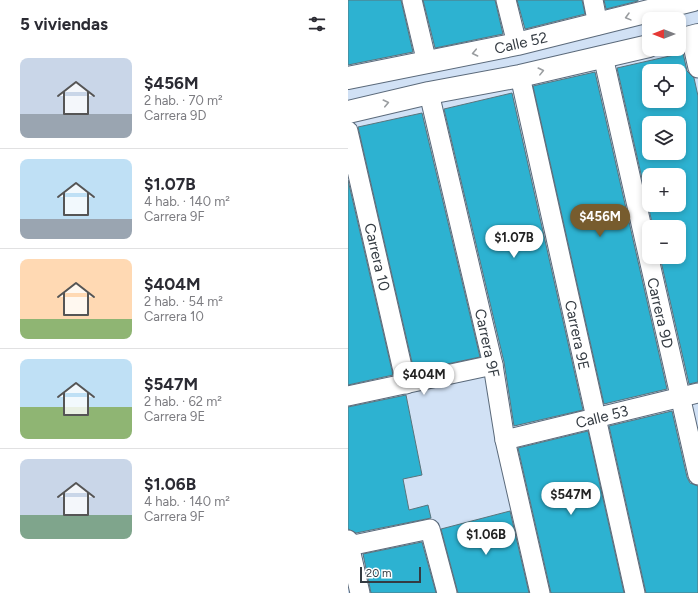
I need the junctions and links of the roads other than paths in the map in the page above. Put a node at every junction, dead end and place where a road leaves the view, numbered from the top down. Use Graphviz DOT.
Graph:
graph roads {
  1 [pos="412,0"];
  2 [pos="506,0"];
  3 [pos="593,0"];
  4 [pos="688,1"];
  5 [pos="598,25"];
  6 [pos="689,37"];
  7 [pos="517,44"];
  8 [pos="642,48"];
  9 [pos="603,56"];
  10 [pos="427,63"];
  11 [pos="698,68"];
  12 [pos="520,76"];
  13 [pos="348,78"];
  14 [pos="429,94"];
  15 [pos="348,112"];
  16 [pos="348,130"];
  17 [pos="493,365"];
  18 [pos="406,384"];
  19 [pos="698,393"];
  20 [pos="348,396"];
  21 [pos="680,398"];
  22 [pos="595,418"];
  23 [pos="505,440"];
  24 [pos="698,475"];
  25 [pos="349,543"];
  26 [pos="360,593"];
  27 [pos="447,593"];
  28 [pos="540,593"];
  29 [pos="635,593"];
  1 -- 10 [label="street"];
  2 -- 7 [label="street"];
  3 -- 5 [label="street"];
  4 -- 5 [label="street, Calle 52, one-way"];
  5 -- 7 [label="street, Calle 52"];
  6 -- 11 [label="street"];
  7 -- 10 [label="street, Calle 52, one-way"];
  8 -- 9 [label="street"];
  12 -- 9 [label="street, one-way"];
  9 -- 21 [label="street, Carrera 9D"];
  10 -- 13 [label="street, Calle 52"];
  12 -- 14 [label="street"];
  12 -- 22 [label="street, Carrera 9E"];
  15 -- 14 [label="street, one-way"];
  14 -- 17 [label="street, Carrera 9F"];
  16 -- 18 [label="street, Carrera 10"];
  17 -- 18 [label="street"];
  17 -- 23 [label="street, Carrera 9F"];
  18 -- 20 [label="street"];
  19 -- 21 [label="street, Calle 53"];
  21 -- 22 [label="street, Calle 53"];
  21 -- 24 [label="street, Carrera 9D"];
  22 -- 23 [label="street, Calle 53"];
  22 -- 29 [label="street, Carrera 9E"];
  23 -- 28 [label="street, Carrera 9F"];
  25 -- 26 [label="street"];
  25 -- 27 [label="street"];
}
